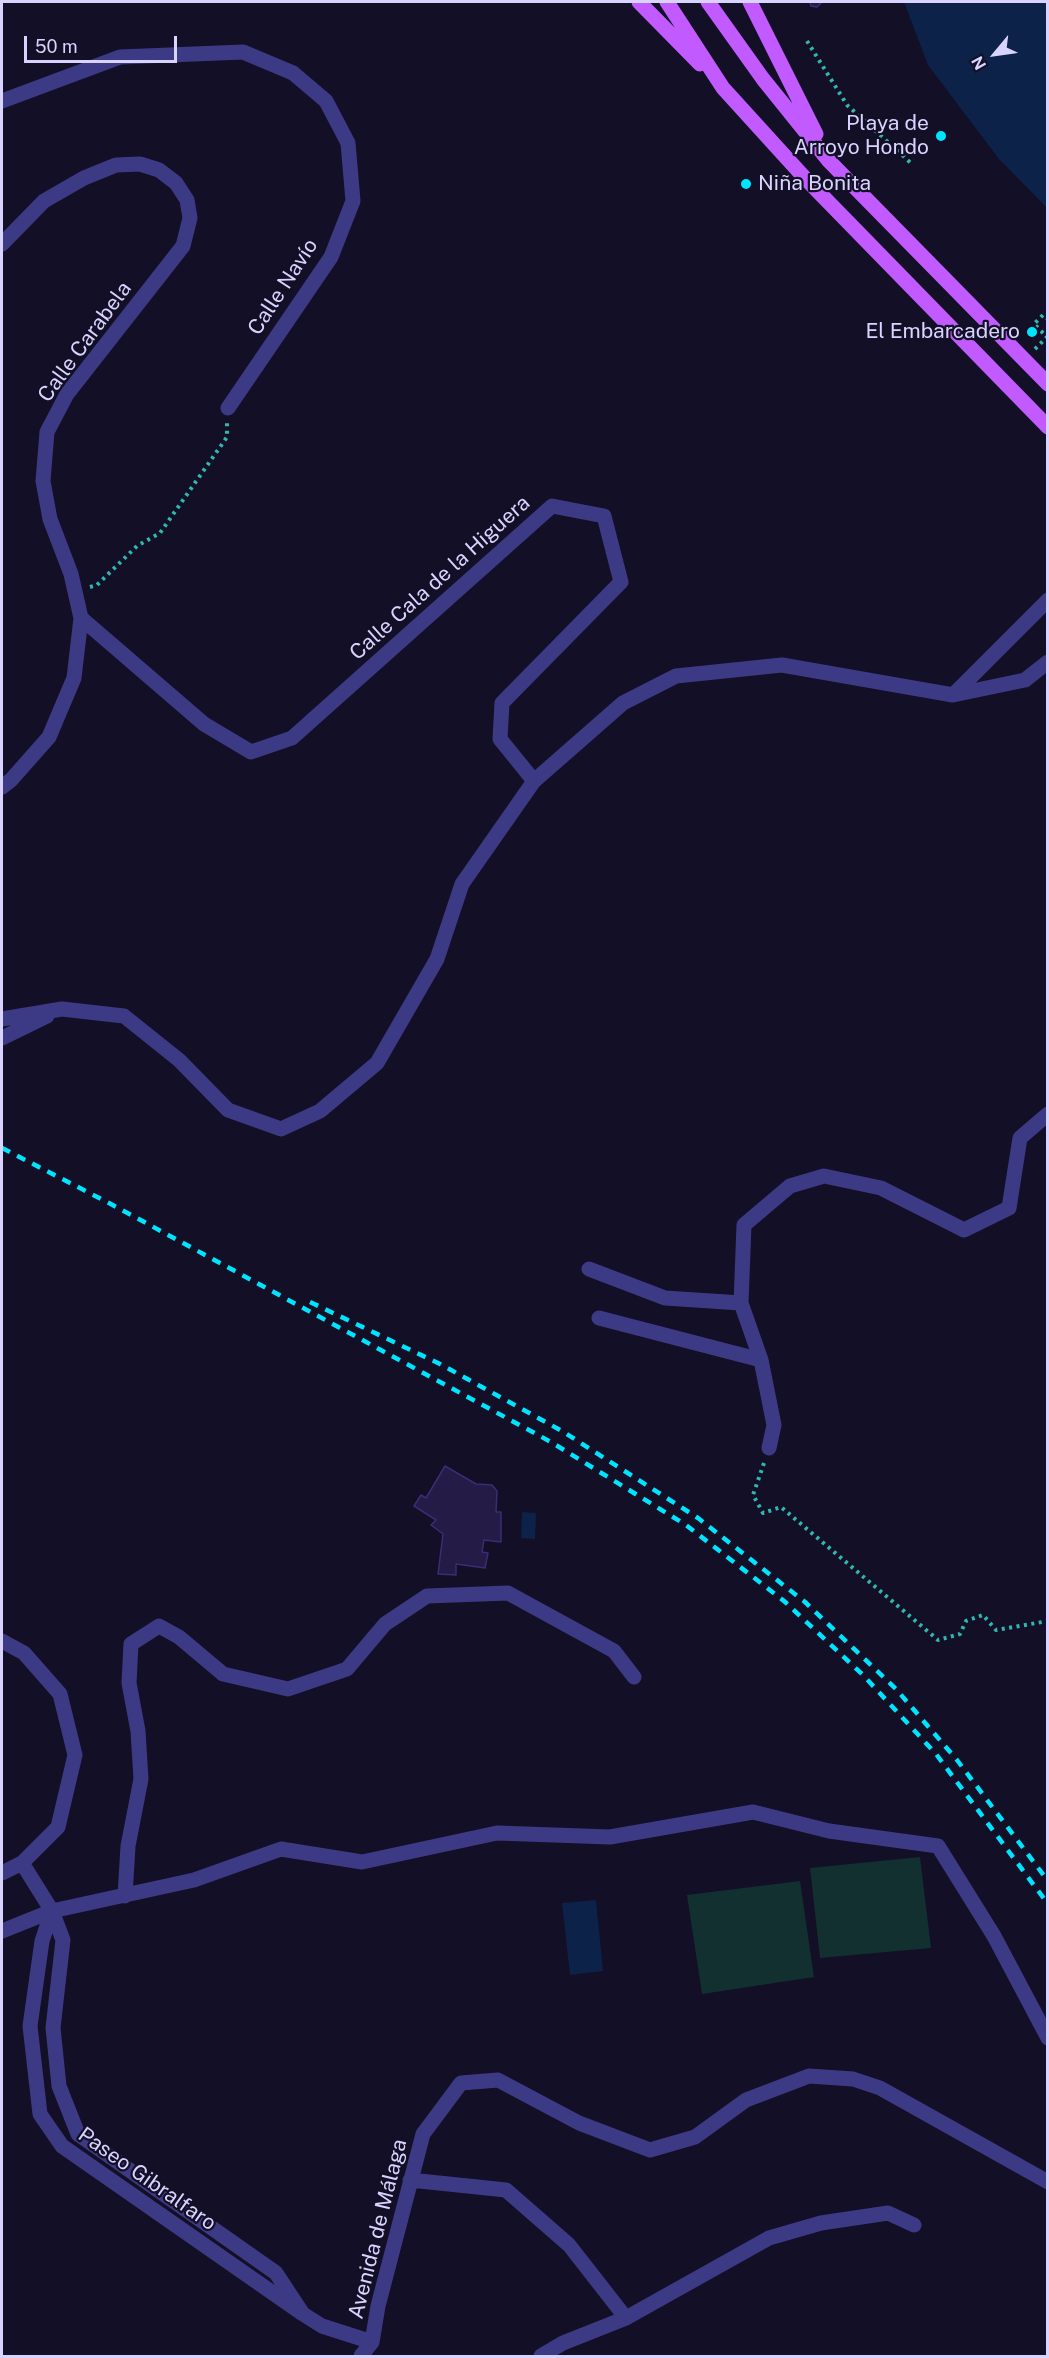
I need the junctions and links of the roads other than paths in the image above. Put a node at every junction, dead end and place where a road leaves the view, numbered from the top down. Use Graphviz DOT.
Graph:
graph roads {
  1 [pos="639,2"];
  2 [pos="667,2"];
  3 [pos="708,2"];
  4 [pos="750,2"];
  5 [pos="723,88"];
  6 [pos="2,101"];
  7 [pos="829,161"];
  8 [pos="2,244"];
  9 [pos="1047,384"];
  10 [pos="228,408"];
  11 [pos="1047,427"];
  12 [pos="1047,600"];
  13 [pos="81,618"];
  14 [pos="1047,662"];
  15 [pos="953,695"];
  16 [pos="534,781"];
  17 [pos="2,787"];
  18 [pos="62,1009"];
  19 [pos="2,1019"];
  20 [pos="2,1038"];
  21 [pos="1047,1114"];
  22 [pos="589,1269"];
  23 [pos="741,1303"];
  24 [pos="599,1318"];
  25 [pos="761,1360"];
  26 [pos="769,1448"];
  27 [pos="2,1641"];
  28 [pos="634,1677"];
  29 [pos="22,1863"];
  30 [pos="2,1873"];
  31 [pos="125,1896"];
  32 [pos="51,1911"];
  33 [pos="2,1931"];
  34 [pos="1047,2038"];
  35 [pos="410,2180"];
  36 [pos="1047,2182"];
  37 [pos="914,2225"];
  38 [pos="303,2314"];
  39 [pos="626,2318"];
  40 [pos="372,2342"];
  41 [pos="361,2356"];
  42 [pos="541,2356"];
  1 -- 5 [label="main road"];
  2 -- 5 [label="main road"];
  3 -- 7 [label="main road"];
  4 -- 7 [label="main road"];
  5 -- 11 [label="main road"];
  6 -- 10 [label="street, Calle Navío"];
  7 -- 9 [label="main road"];
  8 -- 13 [label="street, Calle Carabela"];
  12 -- 15 [label="street"];
  13 -- 16 [label="street, Calle Cala de la Higuera"];
  13 -- 17 [label="street, Calle Carabela"];
  14 -- 15 [label="street"];
  15 -- 16 [label="street"];
  16 -- 18 [label="street"];
  18 -- 19 [label="street"];
  18 -- 20 [label="street"];
  21 -- 23 [label="street"];
  22 -- 23 [label="street"];
  23 -- 25 [label="street"];
  24 -- 25 [label="street"];
  25 -- 26 [label="street"];
  27 -- 29 [label="street"];
  28 -- 31 [label="street"];
  29 -- 30 [label="street"];
  29 -- 32 [label="street"];
  31 -- 32 [label="street"];
  31 -- 34 [label="street"];
  32 -- 33 [label="street"];
  32 -- 38 [label="street, Paseo Gibralfaro"];
  32 -- 38 [label="street, Paseo Gibralfaro"];
  35 -- 36 [label="street, Avenida de Málaga"];
  35 -- 39 [label="street"];
  35 -- 40 [label="street, Avenida de Málaga"];
  37 -- 39 [label="street"];
  38 -- 40 [label="street, Paseo Gibralfaro"];
  39 -- 42 [label="street"];
  40 -- 41 [label="street, Avenida de Málaga"];
}
